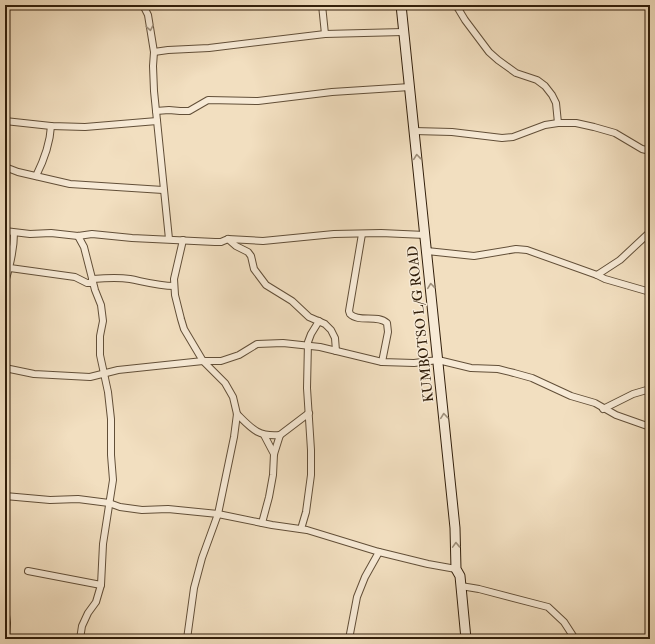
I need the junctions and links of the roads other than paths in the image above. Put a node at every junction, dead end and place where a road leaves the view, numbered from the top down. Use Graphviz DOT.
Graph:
graph roads {
  1 [pos="6,5"];
  2 [pos="143,5"];
  3 [pos="322,5"];
  4 [pos="401,5"];
  5 [pos="456,5"];
  6 [pos="5,9"];
  7 [pos="403,32"];
  8 [pos="325,34"];
  9 [pos="154,52"];
  10 [pos="410,88"];
  11 [pos="156,111"];
  12 [pos="5,121"];
  13 [pos="157,121"];
  14 [pos="558,123"];
  15 [pos="51,126"];
  16 [pos="414,131"];
  17 [pos="650,151"];
  18 [pos="5,167"];
  19 [pos="36,176"];
  20 [pos="163,190"];
  21 [pos="5,231"];
  22 [pos="650,232"];
  23 [pos="14,233"];
  24 [pos="362,234"];
  25 [pos="425,235"];
  26 [pos="78,236"];
  27 [pos="228,239"];
  28 [pos="169,240"];
  29 [pos="183,240"];
  30 [pos="427,251"];
  31 [pos="10,268"];
  32 [pos="597,275"];
  33 [pos="92,281"];
  34 [pos="5,282"];
  35 [pos="174,286"];
  36 [pos="650,292"];
  37 [pos="319,321"];
  38 [pos="308,346"];
  39 [pos="336,351"];
  40 [pos="438,360"];
  41 [pos="203,361"];
  42 [pos="221,361"];
  43 [pos="382,362"];
  44 [pos="5,368"];
  45 [pos="216,374"];
  46 [pos="104,375"];
  47 [pos="650,389"];
  48 [pos="603,409"];
  49 [pos="309,413"];
  50 [pos="237,414"];
  51 [pos="650,427"];
  52 [pos="264,435"];
  53 [pos="280,435"];
  54 [pos="274,454"];
  55 [pos="5,496"];
  56 [pos="109,503"];
  57 [pos="218,514"];
  58 [pos="262,523"];
  59 [pos="301,529"];
  60 [pos="379,552"];
  61 [pos="456,569"];
  62 [pos="28,572"];
  63 [pos="101,585"];
  64 [pos="461,586"];
  65 [pos="5,610"];
  66 [pos="6,639"];
  67 [pos="80,639"];
  68 [pos="187,639"];
  69 [pos="349,639"];
  70 [pos="466,639"];
  71 [pos="575,639"];
  1 -- 6 [label="street"];
  2 -- 9 [label="street, one-way"];
  3 -- 8 [label="street"];
  4 -- 7 [label="main road, KUMBOTSO L/G ROAD"];
  5 -- 14 [label="street"];
  7 -- 8 [label="street"];
  7 -- 10 [label="main road, KUMBOTSO L/G ROAD"];
  8 -- 9 [label="street"];
  9 -- 11 [label="street"];
  10 -- 11 [label="street"];
  10 -- 16 [label="main road, KUMBOTSO L/G ROAD"];
  11 -- 13 [label="street"];
  12 -- 15 [label="street"];
  13 -- 15 [label="street"];
  13 -- 20 [label="street"];
  14 -- 16 [label="street"];
  14 -- 17 [label="street"];
  15 -- 19 [label="street"];
  25 -- 16 [label="main road, KUMBOTSO L/G ROAD, one-way"];
  18 -- 19 [label="street"];
  19 -- 20 [label="street"];
  20 -- 28 [label="street"];
  21 -- 23 [label="street"];
  22 -- 32 [label="street"];
  23 -- 26 [label="street"];
  23 -- 31 [label="street"];
  24 -- 25 [label="street"];
  24 -- 27 [label="street"];
  24 -- 43 [label="street"];
  25 -- 30 [label="main road, KUMBOTSO L/G ROAD"];
  26 -- 28 [label="street"];
  26 -- 33 [label="street"];
  27 -- 29 [label="street"];
  27 -- 37 [label="street"];
  28 -- 29 [label="street"];
  29 -- 35 [label="street"];
  30 -- 32 [label="street"];
  40 -- 30 [label="main road, KUMBOTSO L/G ROAD, one-way"];
  31 -- 33 [label="street"];
  31 -- 34 [label="street"];
  32 -- 36 [label="street"];
  33 -- 35 [label="street"];
  33 -- 46 [label="street"];
  35 -- 41 [label="street"];
  37 -- 38 [label="street"];
  37 -- 39 [label="street"];
  38 -- 39 [label="street"];
  38 -- 42 [label="street"];
  38 -- 49 [label="street"];
  39 -- 43 [label="street"];
  40 -- 43 [label="street"];
  40 -- 48 [label="street"];
  61 -- 40 [label="main road, KUMBOTSO L/G ROAD, one-way"];
  41 -- 42 [label="street"];
  41 -- 45 [label="street"];
  41 -- 46 [label="street"];
  42 -- 45 [label="street"];
  44 -- 46 [label="street"];
  45 -- 50 [label="street"];
  46 -- 56 [label="street"];
  47 -- 48 [label="street"];
  48 -- 51 [label="street"];
  49 -- 53 [label="street"];
  49 -- 59 [label="street"];
  50 -- 52 [label="street"];
  50 -- 57 [label="street"];
  52 -- 53 [label="street"];
  52 -- 54 [label="street"];
  53 -- 54 [label="street"];
  54 -- 58 [label="street"];
  55 -- 56 [label="street"];
  56 -- 57 [label="street"];
  56 -- 63 [label="street"];
  57 -- 58 [label="street"];
  57 -- 68 [label="street"];
  58 -- 59 [label="street"];
  59 -- 60 [label="street"];
  60 -- 61 [label="street"];
  60 -- 69 [label="street"];
  61 -- 64 [label="main road, KUMBOTSO L/G ROAD"];
  62 -- 63 [label="street"];
  63 -- 67 [label="street"];
  64 -- 70 [label="main road, KUMBOTSO L/G ROAD"];
  64 -- 71 [label="street"];
  65 -- 66 [label="street"];
}
